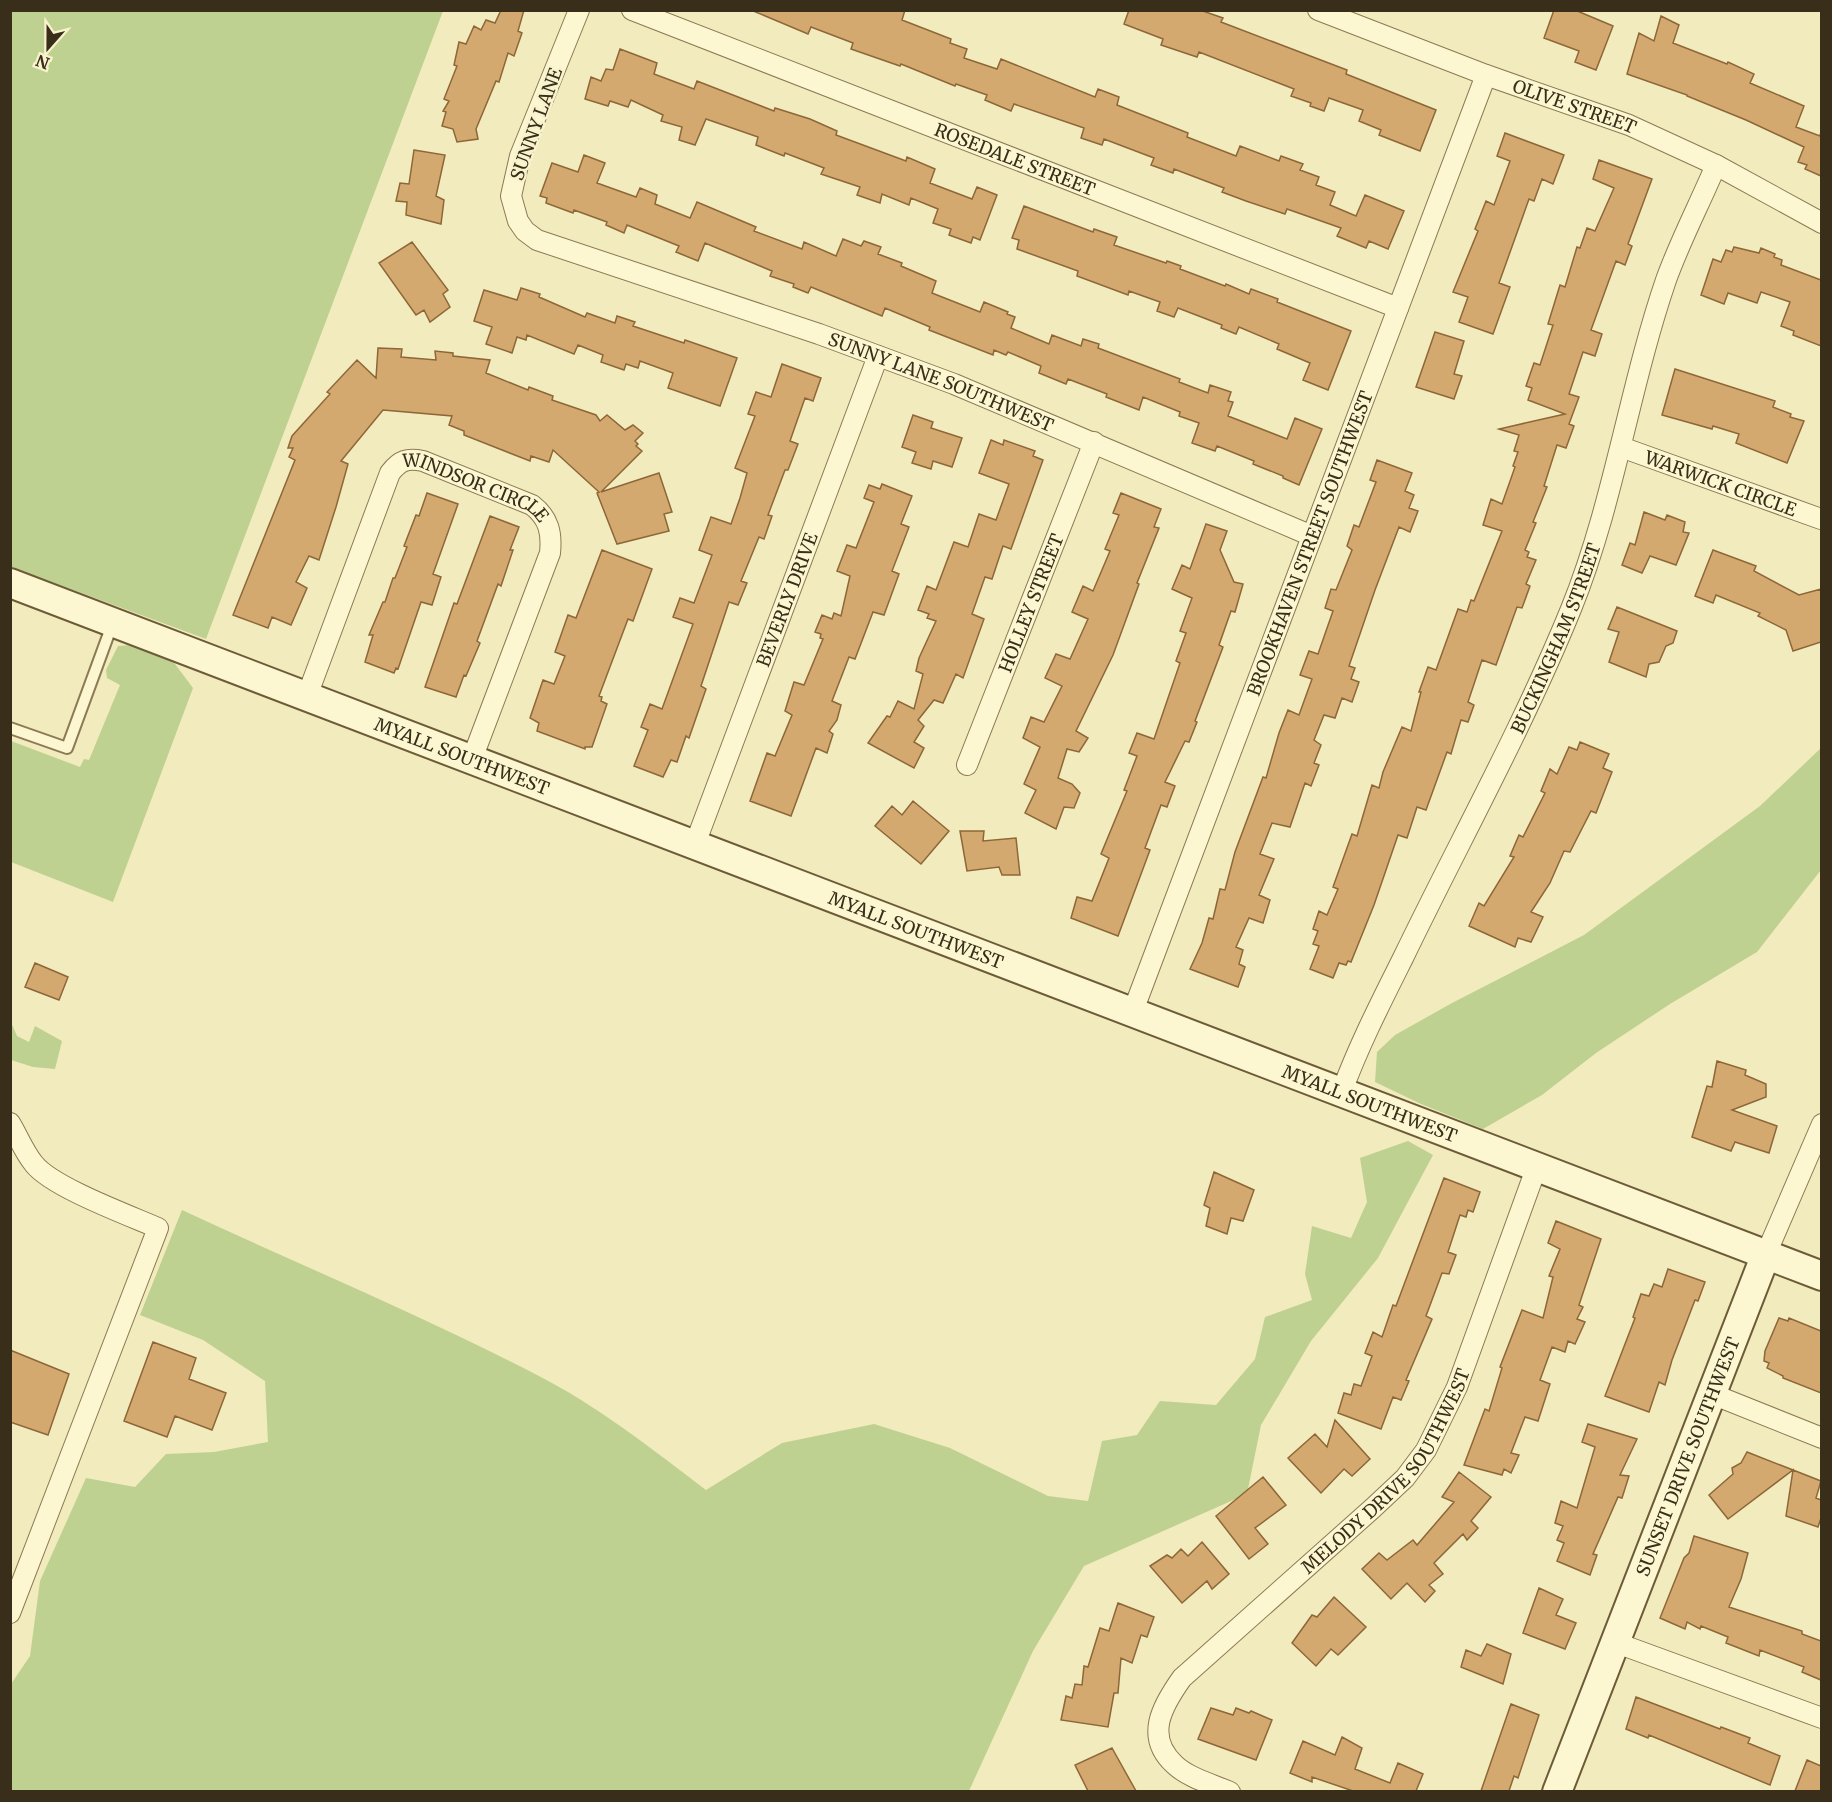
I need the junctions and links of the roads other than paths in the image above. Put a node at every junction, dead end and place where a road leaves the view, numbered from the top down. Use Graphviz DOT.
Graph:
graph roads {
  1 [pos="579,10"];
  2 [pos="632,10"];
  3 [pos="1318,10"];
  4 [pos="1486,75"];
  5 [pos="1716,165"];
  6 [pos="1821,223"];
  7 [pos="562,249"];
  8 [pos="1398,308"];
  9 [pos="878,356"];
  10 [pos="1094,442"];
  11 [pos="1621,447"];
  12 [pos="1821,519"];
  13 [pos="1312,536"];
  14 [pos="10,583"];
  15 [pos="113,622"];
  16 [pos="307,696"];
  17 [pos="10,728"];
  18 [pos="472,759"];
  19 [pos="967,765"];
  20 [pos="695,844"];
  21 [pos="1133,1011"];
  22 [pos="1342,1091"];
  23 [pos="10,1123"];
  24 [pos="1821,1124"];
  25 [pos="1537,1166"];
  26 [pos="1766,1254"];
  27 [pos="1821,1276"];
  28 [pos="1712,1394"];
  29 [pos="1821,1438"];
  30 [pos="10,1613"];
  31 [pos="1614,1642"];
  32 [pos="1821,1718"];
  33 [pos="1230,1791"];
  34 [pos="1557,1791"];
  1 -- 7 [label="street, SUNNY LANE"];
  2 -- 8 [label="street, ROSEDALE STREET"];
  3 -- 4 [label="street, OLIVE STREET"];
  4 -- 5 [label="street, OLIVE STREET"];
  4 -- 8 [label="street, BROOKHAVEN STREET SOUTHWEST"];
  5 -- 6 [label="street, OLIVE STREET"];
  5 -- 11 [label="street, BUCKINGHAM STREET"];
  7 -- 9 [label="street, SUNNY LANE SOUTHWEST"];
  8 -- 13 [label="street, BROOKHAVEN STREET SOUTHWEST"];
  9 -- 10 [label="street, SUNNY LANE SOUTHWEST"];
  9 -- 20 [label="street, BEVERLY DRIVE"];
  10 -- 13 [label="street, SUNNY LANE SOUTHWEST"];
  10 -- 19 [label="street, HOLLEY STREET"];
  11 -- 12 [label="street, WARWICK CIRCLE"];
  11 -- 22 [label="street, BUCKINGHAM STREET"];
  13 -- 21 [label="street, BROOKHAVEN STREET SOUTHWEST"];
  14 -- 15 [label="street, MYALL SOUTHWEST"];
  15 -- 16 [label="street, MYALL SOUTHWEST"];
  15 -- 17 [label="lane"];
  16 -- 18 [label="street, MYALL SOUTHWEST"];
  16 -- 18 [label="street, WINDSOR CIRCLE"];
  18 -- 20 [label="street, MYALL SOUTHWEST"];
  20 -- 21 [label="street, MYALL SOUTHWEST"];
  21 -- 22 [label="street, MYALL SOUTHWEST"];
  22 -- 25 [label="street, MYALL SOUTHWEST"];
  23 -- 30 [label="street"];
  24 -- 26 [label="street, SUNSET DRIVE SOUTHWEST"];
  25 -- 26 [label="street, MYALL SOUTHWEST"];
  25 -- 33 [label="street, MELODY DRIVE SOUTHWEST"];
  26 -- 27 [label="street, MYALL SOUTHWEST"];
  26 -- 28 [label="street, SUNSET DRIVE SOUTHWEST"];
  28 -- 29 [label="street"];
  28 -- 31 [label="street, SUNSET DRIVE SOUTHWEST"];
  31 -- 32 [label="street"];
  31 -- 34 [label="street, SUNSET DRIVE SOUTHWEST"];
}
